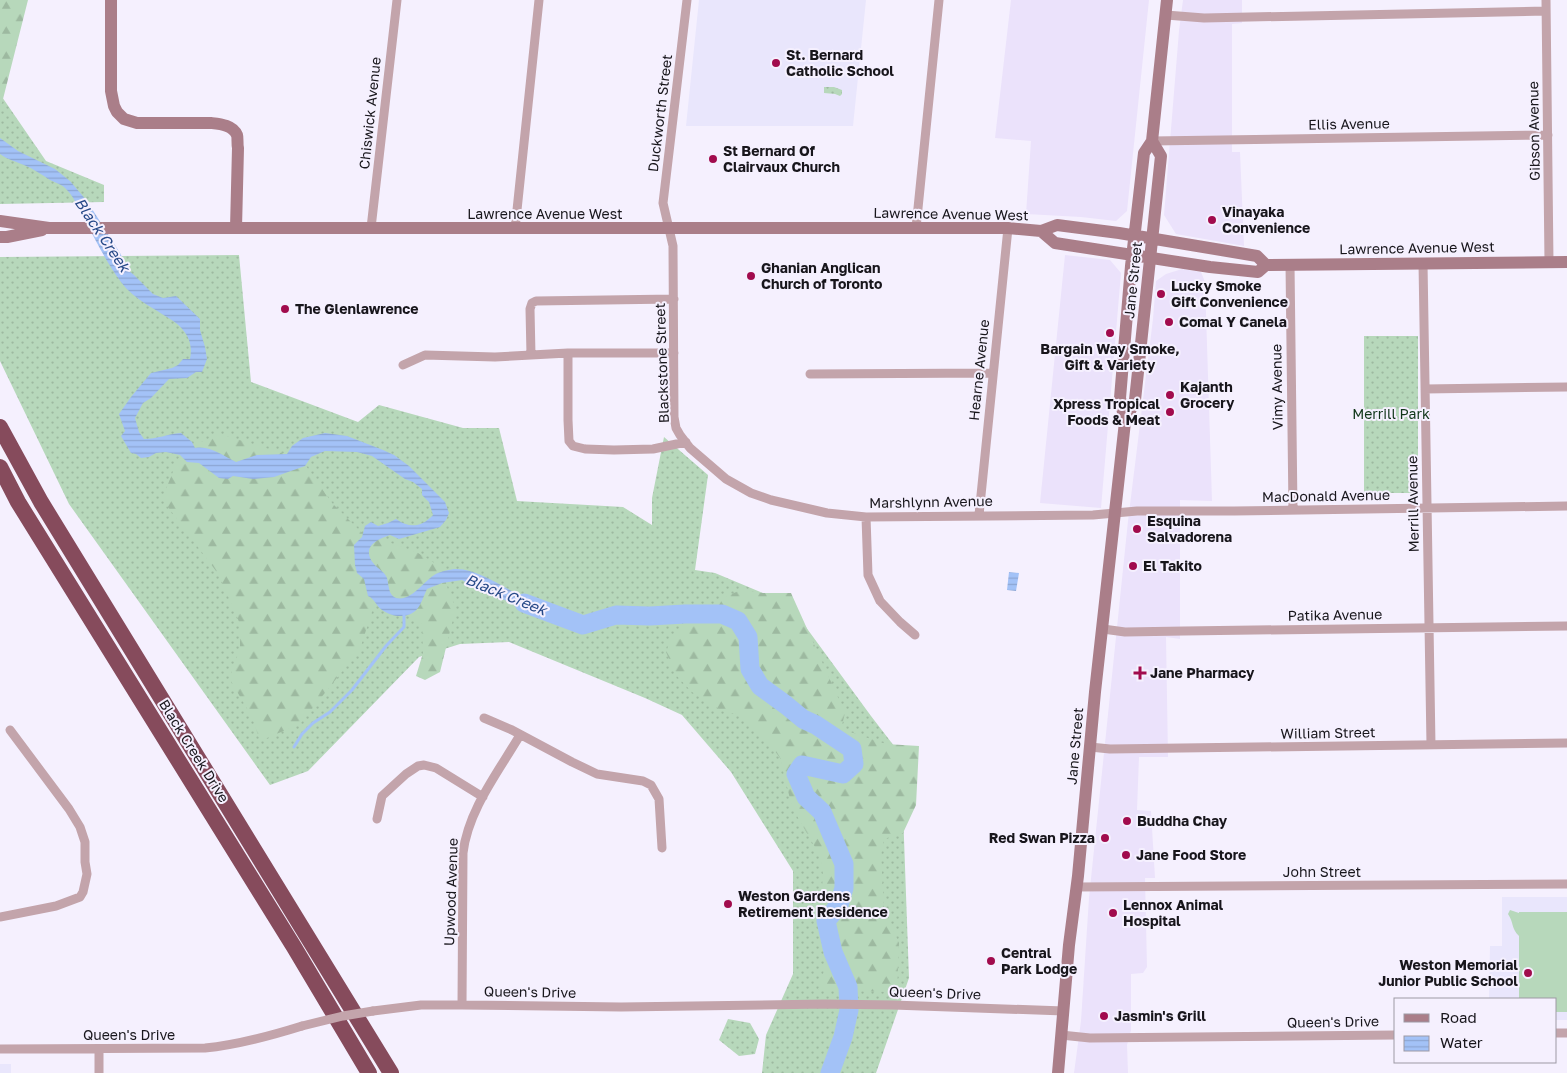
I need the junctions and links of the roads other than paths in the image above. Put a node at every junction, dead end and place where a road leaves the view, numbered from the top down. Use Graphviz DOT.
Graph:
graph roads {
  1 [pos="111,0"];
  2 [pos="397,0"];
  3 [pos="539,0"];
  4 [pos="687,0"];
  5 [pos="939,0"];
  6 [pos="1167,0"];
  7 [pos="1546,0"];
  8 [pos="1546,11"];
  9 [pos="1166,15"];
  10 [pos="1548,135"];
  11 [pos="1152,141"];
  12 [pos="0,221"];
  13 [pos="49,228"];
  14 [pos="236,228"];
  15 [pos="371,228"];
  16 [pos="916,228"];
  17 [pos="1008,228"];
  18 [pos="515,229"];
  19 [pos="668,229"];
  20 [pos="1041,232"];
  21 [pos="1134,236"];
  22 [pos="0,237"];
  23 [pos="1152,239"];
  24 [pos="1132,254"];
  25 [pos="1150,257"];
  26 [pos="1549,262"];
  27 [pos="1567,262"];
  28 [pos="1423,263"];
  29 [pos="1266,264"];
  30 [pos="1290,264"];
  31 [pos="674,299"];
  32 [pos="674,353"];
  33 [pos="568,354"];
  34 [pos="531,355"];
  35 [pos="402,365"];
  36 [pos="992,373"];
  37 [pos="810,374"];
  38 [pos="1567,387"];
  39 [pos="1425,389"];
  40 [pos="1125,422"];
  41 [pos="0,427"];
  42 [pos="686,442"];
  43 [pos="0,467"];
  44 [pos="750,494"];
  45 [pos="1567,506"];
  46 [pos="1427,508"];
  47 [pos="1292,510"];
  48 [pos="1115,513"];
  49 [pos="979,515"];
  50 [pos="866,517"];
  51 [pos="1567,626"];
  52 [pos="1429,627"];
  53 [pos="1103,630"];
  54 [pos="915,635"];
  55 [pos="484,718"];
  56 [pos="10,730"];
  57 [pos="520,734"];
  58 [pos="1567,744"];
  59 [pos="1431,745"];
  60 [pos="1090,747"];
  61 [pos="483,797"];
  62 [pos="377,818"];
  63 [pos="662,848"];
  64 [pos="1567,884"];
  65 [pos="1076,887"];
  66 [pos="0,917"];
  67 [pos="462,1005"];
  68 [pos="1064,1011"];
  69 [pos="1394,1035"];
  70 [pos="1061,1036"];
  71 [pos="0,1049"];
  72 [pos="99,1049"];
  73 [pos="99,1073"];
  74 [pos="369,1073"];
  75 [pos="391,1073"];
  76 [pos="1058,1073"];
  1 -- 14 [label="main road"];
  2 -- 15 [label="street, Chiswick Avenue"];
  3 -- 18 [label="street"];
  4 -- 19 [label="street, Duckworth Street"];
  5 -- 16 [label="street"];
  6 -- 9 [label="main road, Jane Street"];
  7 -- 8 [label="street, Gibson Avenue"];
  8 -- 9 [label="street"];
  8 -- 10 [label="street, Gibson Avenue"];
  9 -- 11 [label="main road, Jane Street"];
  10 -- 11 [label="street, Ellis Avenue"];
  10 -- 26 [label="street, Gibson Avenue"];
  11 -- 21 [label="main road, Jane Street"];
  11 -- 23 [label="main road, Jane Street"];
  12 -- 13 [label="main road, Lawrence Avenue West"];
  13 -- 14 [label="main road, Lawrence Avenue West"];
  13 -- 22 [label="main road, Lawrence Avenue West"];
  14 -- 15 [label="main road, Lawrence Avenue West"];
  15 -- 18 [label="main road, Lawrence Avenue West"];
  16 -- 17 [label="main road, Lawrence Avenue West"];
  16 -- 19 [label="main road, Lawrence Avenue West"];
  17 -- 20 [label="main road, Lawrence Avenue West"];
  17 -- 36 [label="street, Hearne Avenue"];
  18 -- 19 [label="main road, Lawrence Avenue West"];
  19 -- 31 [label="street, Blackstone Street"];
  20 -- 21 [label="main road, Lawrence Avenue West"];
  20 -- 24 [label="main road, Lawrence Avenue West"];
  21 -- 23 [label="main road, Lawrence Avenue West"];
  21 -- 24 [label="main road, Jane Street"];
  23 -- 25 [label="main road, Jane Street"];
  23 -- 29 [label="main road, Lawrence Avenue West"];
  24 -- 25 [label="main road, Lawrence Avenue West"];
  24 -- 40 [label="main road, Jane Street"];
  25 -- 29 [label="main road, Lawrence Avenue West"];
  25 -- 40 [label="main road, Jane Street"];
  26 -- 27 [label="main road, Lawrence Avenue West"];
  26 -- 28 [label="main road, Lawrence Avenue West"];
  28 -- 30 [label="main road, Lawrence Avenue West"];
  28 -- 39 [label="street, Merrill Avenue"];
  29 -- 30 [label="main road, Lawrence Avenue West"];
  30 -- 47 [label="street, Vimy Avenue"];
  31 -- 32 [label="street, Blackstone Street"];
  31 -- 34 [label="street"];
  32 -- 33 [label="street"];
  32 -- 42 [label="street, Blackstone Street"];
  33 -- 34 [label="street"];
  33 -- 42 [label="street"];
  34 -- 35 [label="street"];
  36 -- 37 [label="street"];
  36 -- 49 [label="street, Hearne Avenue"];
  38 -- 39 [label="street"];
  39 -- 46 [label="street, Merrill Avenue"];
  40 -- 48 [label="main road, Jane Street"];
  41 -- 75 [label="highway, Black Creek Drive"];
  42 -- 44 [label="street, Blackstone Street"];
  43 -- 74 [label="highway, Black Creek Drive"];
  44 -- 50 [label="street, Marshlynn Avenue"];
  45 -- 46 [label="street, MacDonald Avenue"];
  46 -- 47 [label="street, MacDonald Avenue"];
  46 -- 52 [label="street, Merrill Avenue"];
  47 -- 48 [label="street, MacDonald Avenue"];
  48 -- 49 [label="street, Marshlynn Avenue"];
  48 -- 53 [label="main road, Jane Street"];
  49 -- 50 [label="street, Marshlynn Avenue"];
  50 -- 54 [label="street"];
  51 -- 52 [label="street, Patika Avenue"];
  52 -- 53 [label="street, Patika Avenue"];
  52 -- 59 [label="street, Merrill Avenue"];
  53 -- 60 [label="main road, Jane Street"];
  55 -- 57 [label="street"];
  56 -- 66 [label="street"];
  57 -- 61 [label="street, Upwood Avenue"];
  57 -- 63 [label="street"];
  58 -- 59 [label="street, William Street"];
  59 -- 60 [label="street, William Street"];
  60 -- 65 [label="main road, Jane Street"];
  61 -- 62 [label="street"];
  61 -- 67 [label="street, Upwood Avenue"];
  64 -- 65 [label="street, John Street"];
  65 -- 68 [label="main road, Jane Street"];
  67 -- 68 [label="street, Queen's Drive"];
  67 -- 72 [label="street, Queen's Drive, bridge"];
  68 -- 70 [label="main road, Jane Street"];
  69 -- 70 [label="street, Queen's Drive"];
  70 -- 76 [label="main road, Jane Street"];
  71 -- 72 [label="street, Queen's Drive"];
  72 -- 73 [label="street"];
}
